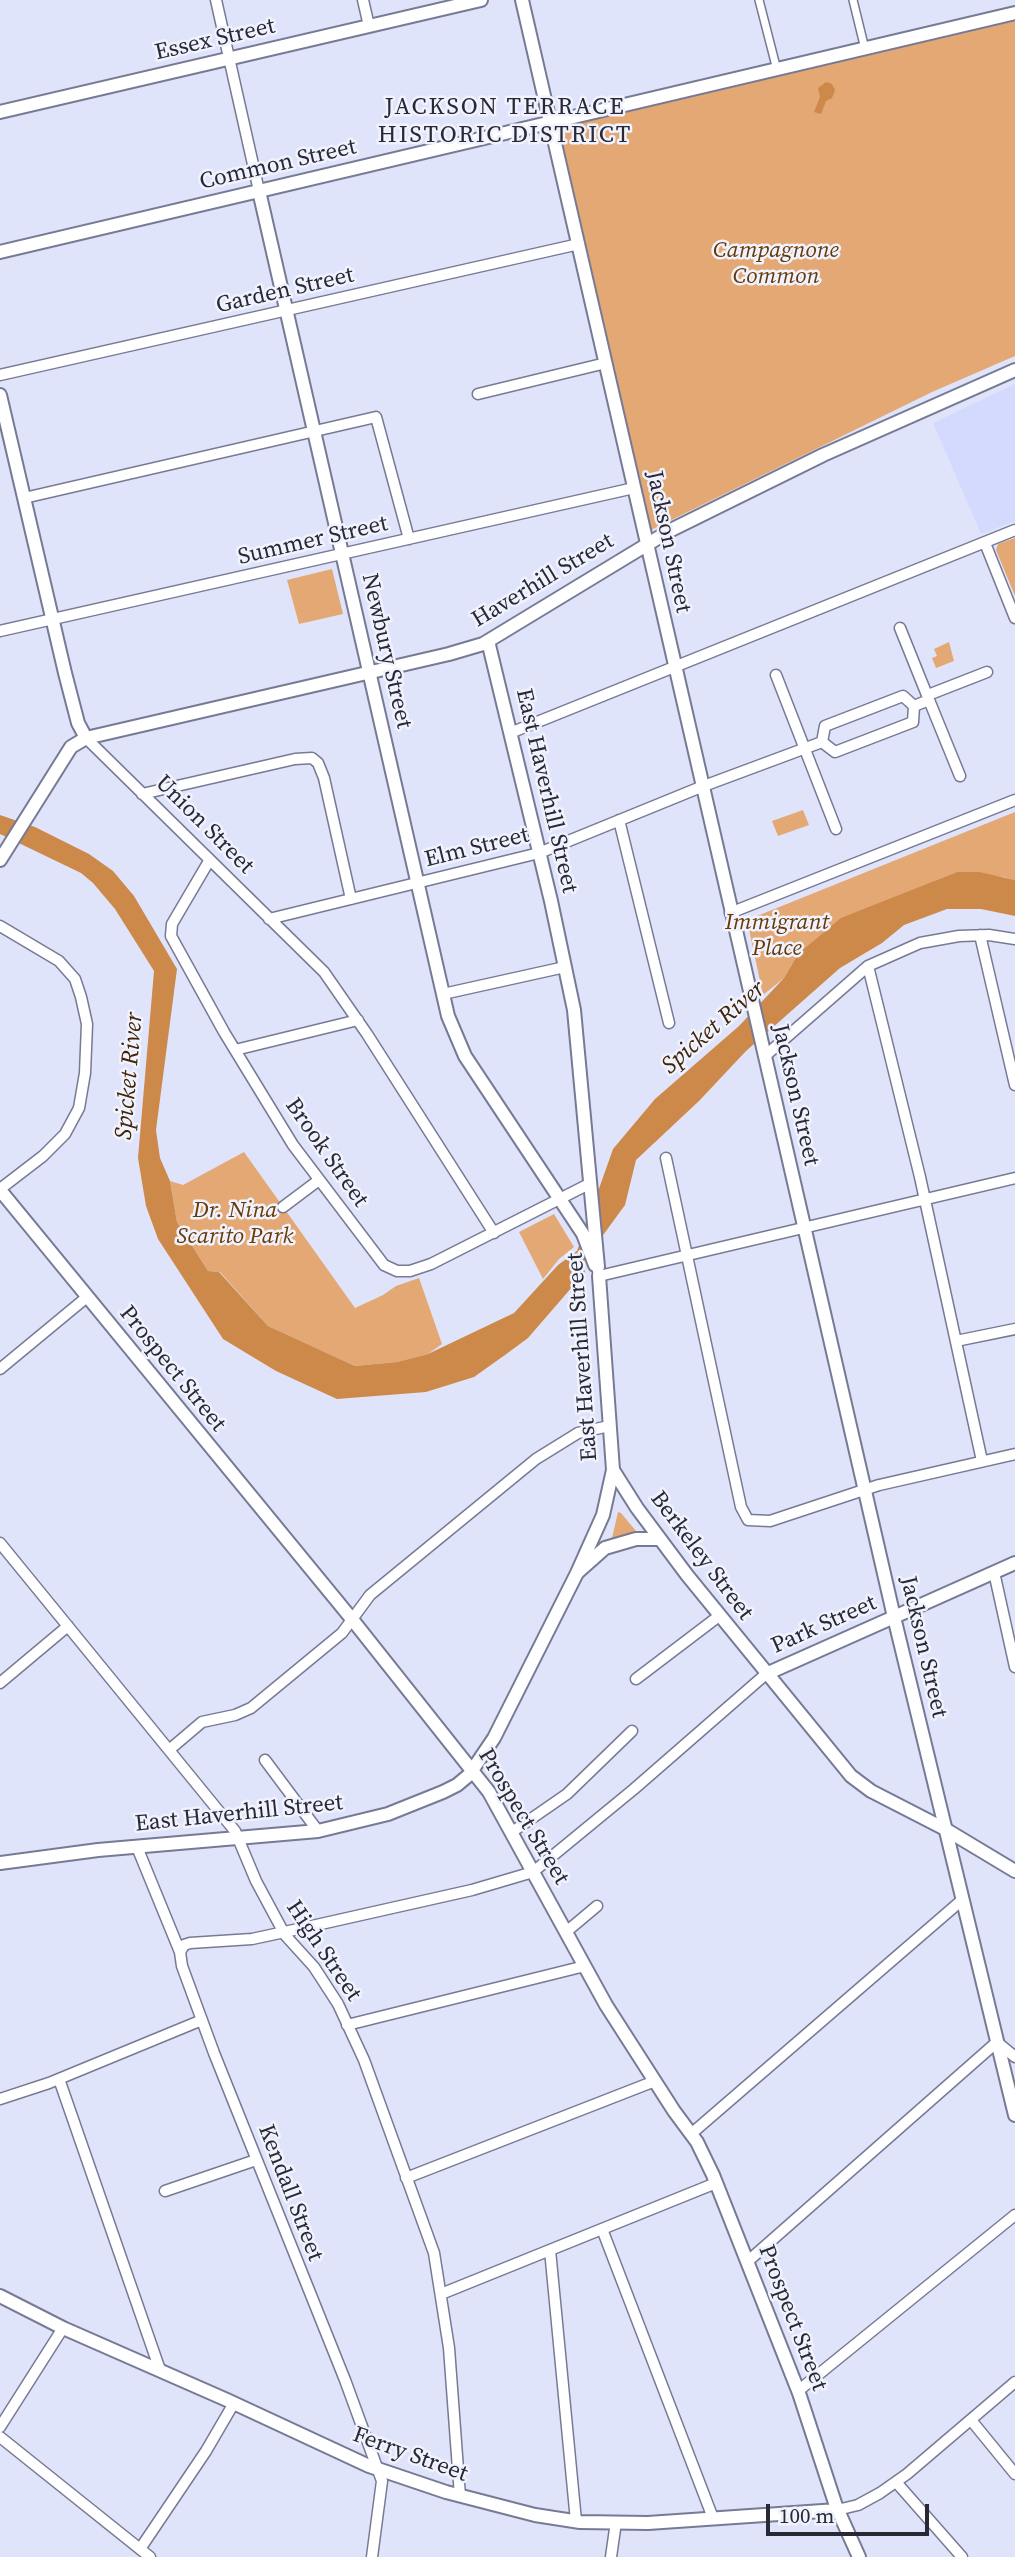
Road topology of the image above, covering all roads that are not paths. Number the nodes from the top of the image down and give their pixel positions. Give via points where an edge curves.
1 (216, 0) edge
2 (363, 0) edge
3 (481, 0) edge
4 (522, 0) edge
5 (759, 0) edge
6 (853, 0) edge
7 (1015, 13) edge
8 (369, 26) junction
9 (865, 49) junction
10 (229, 58) junction
11 (777, 70) junction
12 (0, 112) edge
13 (551, 123) junction
14 (259, 191) junction
15 (579, 244) junction
16 (0, 252) edge
17 (286, 310) junction
18 (606, 363) junction
19 (1015, 370) edge
20 (0, 375) edge
21 (478, 394) dead end
22 (0, 395) edge
23 (314, 431) junction
24 (634, 488) junction
25 (24, 498) junction
26 (1015, 530) edge
27 (409, 539) junction
28 (985, 543) junction
29 (646, 544) junction
30 (342, 555) junction
31 (1015, 618) edge
32 (53, 620) junction
33 (900, 628) dead end
34 (0, 631) edge
35 (488, 641) junction
36 (674, 666) junction
37 (986, 672) dead end
38 (370, 673) junction
39 (776, 675) dead end
40 (928, 698) junction
41 (915, 706) junction
42 (510, 733) junction
43 (86, 738) junction
44 (822, 742) junction
45 (804, 749) junction
46 (960, 776) dead end
47 (701, 787) junction
48 (142, 794) junction
49 (1015, 800) edge
50 (619, 820) junction
51 (836, 829) dead end
52 (539, 853) junction
53 (0, 860) edge
54 (209, 861) junction
55 (418, 883) junction
56 (351, 899) junction
57 (730, 913) junction
58 (269, 919) junction
59 (0, 926) edge
60 (980, 935) junction
61 (1015, 939) edge
62 (868, 966) junction
63 (565, 967) junction
64 (443, 994) junction
65 (358, 1020) junction
66 (669, 1023) dead end
67 (234, 1050) junction
68 (764, 1052) junction
69 (1014, 1073) edge
70 (1015, 1085) edge
71 (666, 1157) dead end
72 (1015, 1178) edge
73 (320, 1180) junction
74 (591, 1188) junction
75 (0, 1190) edge
76 (924, 1199) junction
77 (561, 1203) junction
78 (283, 1207) dead end
79 (804, 1227) junction
80 (494, 1233) junction
81 (687, 1255) junction
82 (598, 1271) junction
83 (87, 1297) junction
84 (1015, 1329) edge
85 (956, 1341) junction
86 (0, 1369) edge
87 (609, 1426) junction
88 (1015, 1454) edge
89 (982, 1461) junction
90 (613, 1470) junction
91 (865, 1489) junction
92 (659, 1539) junction
93 (0, 1543) edge
94 (1015, 1563) edge
95 (994, 1572) junction
96 (577, 1573) junction
97 (719, 1616) junction
98 (894, 1617) junction
99 (351, 1618) junction
100 (68, 1626) junction
101 (1015, 1667) edge
102 (766, 1674) junction
103 (636, 1679) dead end
104 (0, 1683) edge
105 (632, 1731) dead end
106 (169, 1750) junction
107 (265, 1760) dead end
108 (473, 1770) junction
109 (945, 1829) junction
110 (318, 1831) junction
111 (512, 1832) junction
112 (239, 1839) junction
113 (137, 1847) junction
114 (0, 1863) edge
115 (1015, 1871) edge
116 (533, 1872) junction
117 (962, 1900) junction
118 (597, 1906) dead end
119 (284, 1932) junction
120 (566, 1932) junction
121 (180, 1952) junction
122 (585, 1966) junction
123 (202, 2020) junction
124 (347, 2025) junction
125 (997, 2042) junction
126 (1015, 2057) edge
127 (60, 2079) junction
128 (655, 2081) junction
129 (0, 2099) edge
130 (1015, 2115) edge
131 (691, 2134) junction
132 (256, 2160) junction
133 (406, 2178) junction
134 (716, 2183) junction
135 (165, 2191) dead end
136 (1015, 2215) edge
137 (602, 2229) junction
138 (550, 2250) junction
139 (747, 2262) junction
140 (442, 2294) junction
141 (0, 2296) edge
142 (63, 2328) junction
143 (160, 2370) junction
144 (1015, 2382) edge
145 (799, 2391) junction
146 (234, 2403) junction
147 (971, 2420) junction
148 (0, 2427) edge
149 (0, 2437) edge
150 (377, 2468) junction
151 (1015, 2474) edge
152 (896, 2482) junction
153 (460, 2496) junction
154 (837, 2510) junction
155 (712, 2518) junction
156 (576, 2521) junction
157 (616, 2522) junction
158 (140, 2549) junction
159 (150, 2557) edge
160 (372, 2557) edge
161 (611, 2557) edge
162 (859, 2557) edge
163 (962, 2557) edge

1 - 10 street, Newbury Street
2 - 8 street
3 - 8 main road, Essex Street
4 - 13 main road, Jackson Street
5 - 11 street
6 - 9 street
7 - 9 main road, Common Street
8 - 10 main road, Essex Street
9 - 11 main road, Common Street
10 - 12 main road, Essex Street
10 - 14 street, Newbury Street
11 - 13 main road, Common Street
13 - 14 main road, Common Street
13 - 15 main road, Jackson Street
14 - 16 main road, Common Street
14 - 17 main road, Newbury Street
15 - 17 street, Garden Street
15 - 18 main road, Jackson Street
17 - 20 street, Garden Street
17 - 23 main road, Newbury Street
18 - 21 street
18 - 24 main road, Jackson Street
19 - 29 main road, Haverhill Street via 823,455
22 - 25 main road, Union Street
23 - 25 street
23 - 27 street via 376,417
23 - 30 main road, Newbury Street
24 - 27 street, Summer Street
24 - 29 main road, Jackson Street
25 - 32 main road, Union Street
26 - 28 street
27 - 30 street, Summer Street
28 - 31 street
28 - 36 street
29 - 35 main road, Haverhill Street
29 - 36 main road, Jackson Street
30 - 32 street, Summer Street
30 - 38 main road, Newbury Street
32 - 34 street, Summer Street
32 - 43 main road, Union Street via 78,723
33 - 40 street
35 - 38 main road, Haverhill Street
35 - 42 main road, East Haverhill Street
36 - 42 street
36 - 47 main road, Jackson Street
37 - 40 street
38 - 43 main road, Haverhill Street
38 - 55 main road, Newbury Street
39 - 45 street
40 - 41 street
40 - 46 street
41 - 44 street via 903,696 825,726
41 - 44 street via 913,722 835,752
42 - 52 main road, East Haverhill Street
43 - 48 street, Union Street
43 - 53 main road via 71,747
44 - 45 street, Elm Street
45 - 47 street, Elm Street
45 - 51 street
47 - 50 street, Elm Street
47 - 57 main road, Jackson Street
48 - 54 street, Union Street
48 - 56 street via 312,758 324,778
49 - 57 street
50 - 52 street, Elm Street
50 - 66 street
52 - 55 street, Elm Street
52 - 63 main road, East Haverhill Street
54 - 58 street, Union Street
54 - 67 street, Brook Street via 172,925 171,936
55 - 56 street, Elm Street
55 - 64 main road, Newbury Street
56 - 58 street, Elm Street
57 - 68 main road, Jackson Street
58 - 65 street, Union Street via 324,972
59 - 75 street via 59,961 75,979 87,1024 79,1108 65,1134
60 - 61 street
60 - 62 street via 920,943
60 - 69 street
62 - 68 street
62 - 76 street
63 - 64 street
63 - 74 main road, East Haverhill Street via 577,1026
64 - 77 main road, Newbury Street via 452,1031 465,1056
65 - 67 street
65 - 80 street, Union Street
67 - 73 street, Brook Street
68 - 79 main road, Jackson Street
69 - 70 street
71 - 81 street
72 - 76 street
73 - 78 street
73 - 80 street, Brook Street via 384,1265 397,1271 431,1264
74 - 77 street, Brook Street
74 - 82 main road, East Haverhill Street
75 - 83 main road, Prospect Street
76 - 79 street
76 - 85 street
77 - 80 street, Brook Street
77 - 82 main road, Newbury Street via 583,1234
79 - 81 street
79 - 91 main road, Jackson Street
81 - 82 street
81 - 91 street via 741,1507 748,1520 770,1521
82 - 87 main road, East Haverhill Street
83 - 86 street
83 - 99 main road, Prospect Street
84 - 85 street
85 - 89 street
87 - 90 main road, East Haverhill Street
87 - 99 street via 578,1433 536,1459 370,1595
88 - 89 street
89 - 91 street
90 - 92 main road, Berkeley Street
90 - 96 main road, East Haverhill Street via 603,1515
91 - 98 main road, Jackson Street
92 - 96 main road via 636,1539 606,1548
92 - 97 main road, Berkeley Street
93 - 100 street, High Street
94 - 95 main road, Park Street
95 - 98 main road, Park Street
95 - 101 street
96 - 108 main road, East Haverhill Street via 494,1738
97 - 102 main road, Berkeley Street
97 - 103 street
98 - 102 main road, Park Street
98 - 109 main road, Jackson Street
99 - 106 street via 342,1633 251,1708 207,1720
99 - 108 main road, Prospect Street
100 - 104 street
100 - 106 street, High Street
102 - 109 main road, Berkeley Street via 851,1776
102 - 116 street
105 - 111 street via 567,1794
106 - 112 street, High Street
107 - 110 street
108 - 110 main road, East Haverhill Street via 457,1785 419,1802
108 - 111 main road, Prospect Street
109 - 115 main road, Berkeley Street
109 - 117 main road, Jackson Street
110 - 112 main road, East Haverhill Street
111 - 116 main road, Prospect Street
112 - 113 main road, East Haverhill Street
112 - 119 street, High Street
113 - 114 main road, East Haverhill Street
113 - 121 street, Kendall Street
116 - 119 street
116 - 120 main road, Prospect Street
117 - 125 main road, Jackson Street
117 - 131 street
118 - 120 street
119 - 121 street via 190,1943
119 - 124 street, High Street via 314,1967
120 - 122 main road, Prospect Street
121 - 123 street, Kendall Street
122 - 124 street
122 - 128 main road, Prospect Street
123 - 127 street
123 - 132 street, Kendall Street
124 - 133 street, High Street
125 - 126 street
125 - 130 main road, Jackson Street
125 - 139 street
127 - 129 street
127 - 143 street
128 - 131 main road, Prospect Street
128 - 133 street
131 - 134 main road, Prospect Street
132 - 135 street
132 - 150 street, Kendall Street
133 - 140 street, High Street via 434,2253
134 - 137 street
134 - 139 main road, Prospect Street
136 - 145 street
137 - 138 street
137 - 155 street
138 - 140 street
138 - 156 street
139 - 145 main road, Prospect Street
140 - 153 street, High Street
141 - 142 main road, Ferry Street
142 - 143 main road, Ferry Street
142 - 148 street
143 - 146 main road, Ferry Street
144 - 147 street
145 - 154 main road, Prospect Street
146 - 150 main road, Ferry Street
146 - 158 street
147 - 151 street
147 - 152 street
149 - 158 street
150 - 153 main road, Ferry Street
150 - 160 street, Kendall Street via 383,2490
152 - 154 street via 858,2505
152 - 163 street
153 - 156 main road, Ferry Street
154 - 155 main road, Ferry Street
154 - 162 main road, Prospect Street
155 - 157 main road, Ferry Street
156 - 157 main road, Ferry Street
157 - 161 street
158 - 159 street

